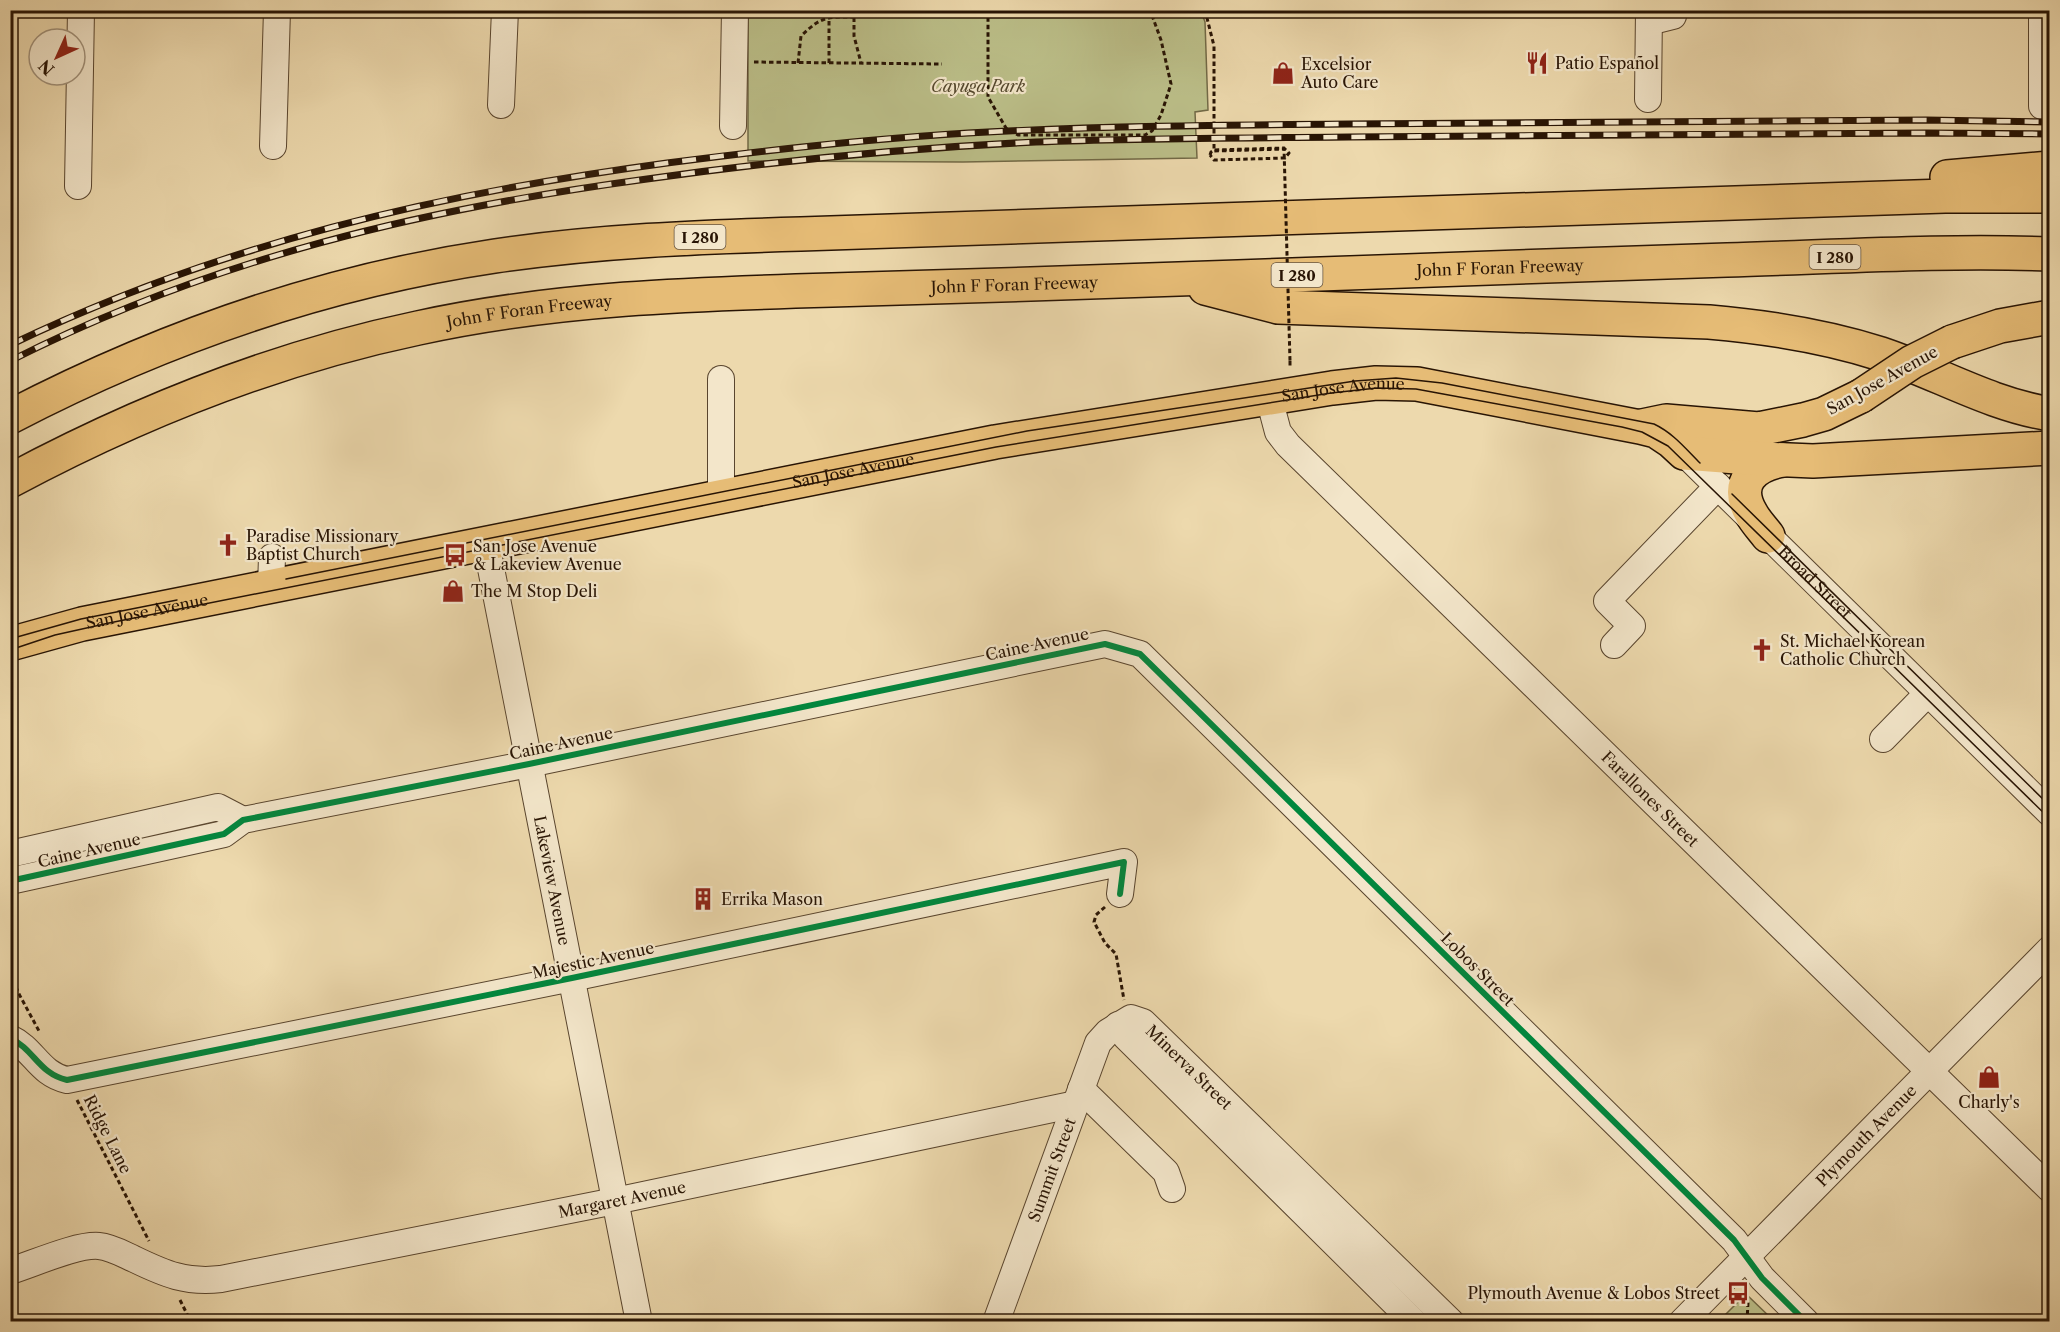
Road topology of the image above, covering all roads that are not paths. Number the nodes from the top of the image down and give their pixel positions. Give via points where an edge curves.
1 (81, 10) edge
2 (277, 10) edge
3 (505, 10) edge
4 (735, 10) edge
5 (2042, 10) edge
6 (1657, 16) edge
7 (2044, 91) edge
8 (1648, 99) dead end
9 (501, 105) dead end
10 (733, 126) dead end
11 (273, 146) dead end
12 (2049, 168) edge
13 (78, 186) dead end
14 (2049, 196) edge
15 (1743, 202) junction
16 (2049, 254) edge
17 (1174, 279) junction
18 (2049, 317) edge
19 (721, 380) dead end
20 (1269, 398) junction
21 (2049, 414) edge
22 (10, 417) edge
23 (1640, 427) junction
24 (1759, 429) junction
25 (2049, 448) edge
26 (1684, 453) junction
27 (1785, 460) junction
28 (10, 481) edge
29 (1718, 486) junction
30 (721, 498) junction
31 (1768, 536) junction
32 (486, 543) junction
33 (10, 644) edge
34 (1614, 645) dead end
35 (1121, 648) joint
36 (1928, 693) junction
37 (1883, 739) dead end
38 (529, 764) junction
39 (2049, 813) edge
40 (243, 820) junction
41 (10, 854) edge
42 (10, 881) edge
43 (1120, 894) road end
44 (2049, 949) edge
45 (572, 978) junction
46 (1118, 1025) junction
47 (10, 1038) edge
48 (1929, 1071) junction
49 (1079, 1096) junction
50 (2049, 1189) edge
51 (1172, 1190) dead end
52 (615, 1201) junction
53 (1747, 1256) junction
54 (10, 1271) edge
55 (639, 1322) edge
56 (996, 1322) edge
57 (1414, 1322) edge
58 (1451, 1322) edge
59 (1682, 1322) edge
60 (1806, 1322) edge

1 - 13 street
2 - 11 street
3 - 9 street
4 - 10 street
5 - 7 street via 2033,41
6 - 8 street
12 - 15 main road
14 - 15 main road, I 280
15 - 22 main road, I 280 via 692,238 571,246 452,263 296,301 142,355
16 - 17 main road, John F Foran Freeway / I 280 via 1858,256
17 - 21 main road via 1278,308 1709,322 1773,329 1870,351 1979,395
17 - 28 main road, John F Foran Freeway / I 280 via 655,296 464,319 336,348 229,382 107,433
18 - 24 main road, San Jose Avenue, bridge via 2000,326 1952,342 1824,414
19 - 30 street
20 - 23 main road, San Jose Avenue via 1376,383 1417,384
20 - 30 main road, San Jose Avenue via 1027,436
20 - 48 street, Farallones Street via 1278,432 1288,445
23 - 24 main road, San Jose Avenue via 1666,421
23 - 26 main road, San Jose Avenue via 1656,431
24 - 26 main road via 1706,438
25 - 27 main road
26 - 27 main road
26 - 29 street, Broad Street
27 - 31 main road via 1761,466 1747,480 1744,490 1750,512
29 - 31 street, Broad Street
29 - 34 street via 1607,601 1632,626
30 - 32 main road, San Jose Avenue
31 - 36 street, Broad Street
32 - 33 main road, San Jose Avenue via 276,576
32 - 38 street, Lakeview Avenue
35 - 38 street, Caine Avenue via 1105,644
35 - 53 street, Lobos Street via 1140,654 1149,662
36 - 37 street
36 - 39 street, Broad Street
38 - 40 street, Caine Avenue
38 - 45 street, Lakeview Avenue
40 - 41 street, Caine Avenue via 218,807
40 - 42 street, Caine Avenue via 224,834
43 - 45 street, Majestic Avenue via 1124,862
44 - 48 street, Plymouth Avenue
45 - 47 street, Majestic Avenue via 67,1080 47,1072 21,1043
45 - 52 street, Lakeview Avenue
46 - 49 street, Summit Street via 1098,1043
46 - 57 street, Minerva Street
46 - 58 street, Minerva Street via 1131,1018 1143,1022
48 - 50 street, Farallones Street
48 - 53 street, Plymouth Avenue
49 - 51 street via 1166,1172
49 - 52 street, Margaret Avenue
49 - 56 street, Summit Street
52 - 54 street, Margaret Avenue via 221,1279 195,1280 166,1274 116,1250 98,1246
52 - 55 street, Lakeview Avenue
53 - 59 street, Plymouth Avenue
53 - 60 street, Lobos Street via 1762,1278

